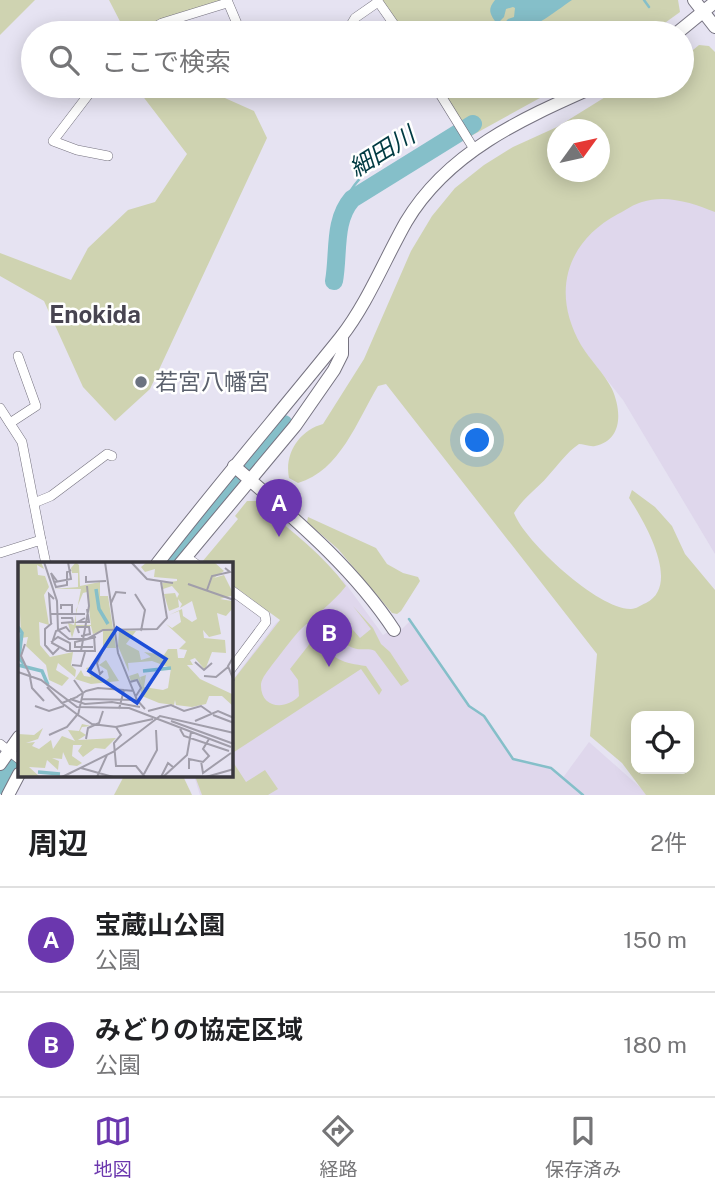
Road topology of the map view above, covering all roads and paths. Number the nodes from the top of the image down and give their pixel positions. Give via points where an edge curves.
1 (694, 0) edge
2 (227, 1) edge
3 (377, 1) edge
4 (715, 2) edge
5 (704, 13) junction
6 (168, 21) edge
7 (236, 21) edge
8 (353, 21) edge
9 (391, 21) edge
10 (693, 21) edge
11 (715, 27) edge
12 (86, 98) edge
13 (442, 98) edge
14 (573, 98) edge
15 (474, 149) junction
16 (108, 156) dead end
17 (342, 336) junction
18 (18, 356) dead end
19 (0, 408) edge
20 (10, 423) junction
21 (112, 456) dead end
22 (242, 473) junction
23 (34, 503) junction
24 (41, 540) junction
25 (0, 553) edge
26 (180, 558) edge
27 (46, 562) edge
28 (233, 591) edge
29 (394, 630) dead end
30 (233, 665) edge
31 (10, 752) edge
32 (0, 764) edge

1 - 5 street
2 - 6 street
2 - 7 street
3 - 8 street
3 - 9 street
4 - 5 street
5 - 10 street
5 - 11 street
12 - 16 street via 53,141
13 - 15 street
14 - 15 street
15 - 17 street via 430,188 407,220
17 - 22 street
17 - 22 street via 342,354 334,370 295,425
18 - 20 street via 36,406
19 - 20 street
20 - 23 street via 22,442
21 - 23 street via 107,454 51,496
22 - 26 street
22 - 26 street
22 - 29 street via 360,584
23 - 24 street
24 - 25 street
24 - 27 street
28 - 30 street via 265,615 266,622
31 - 32 street

